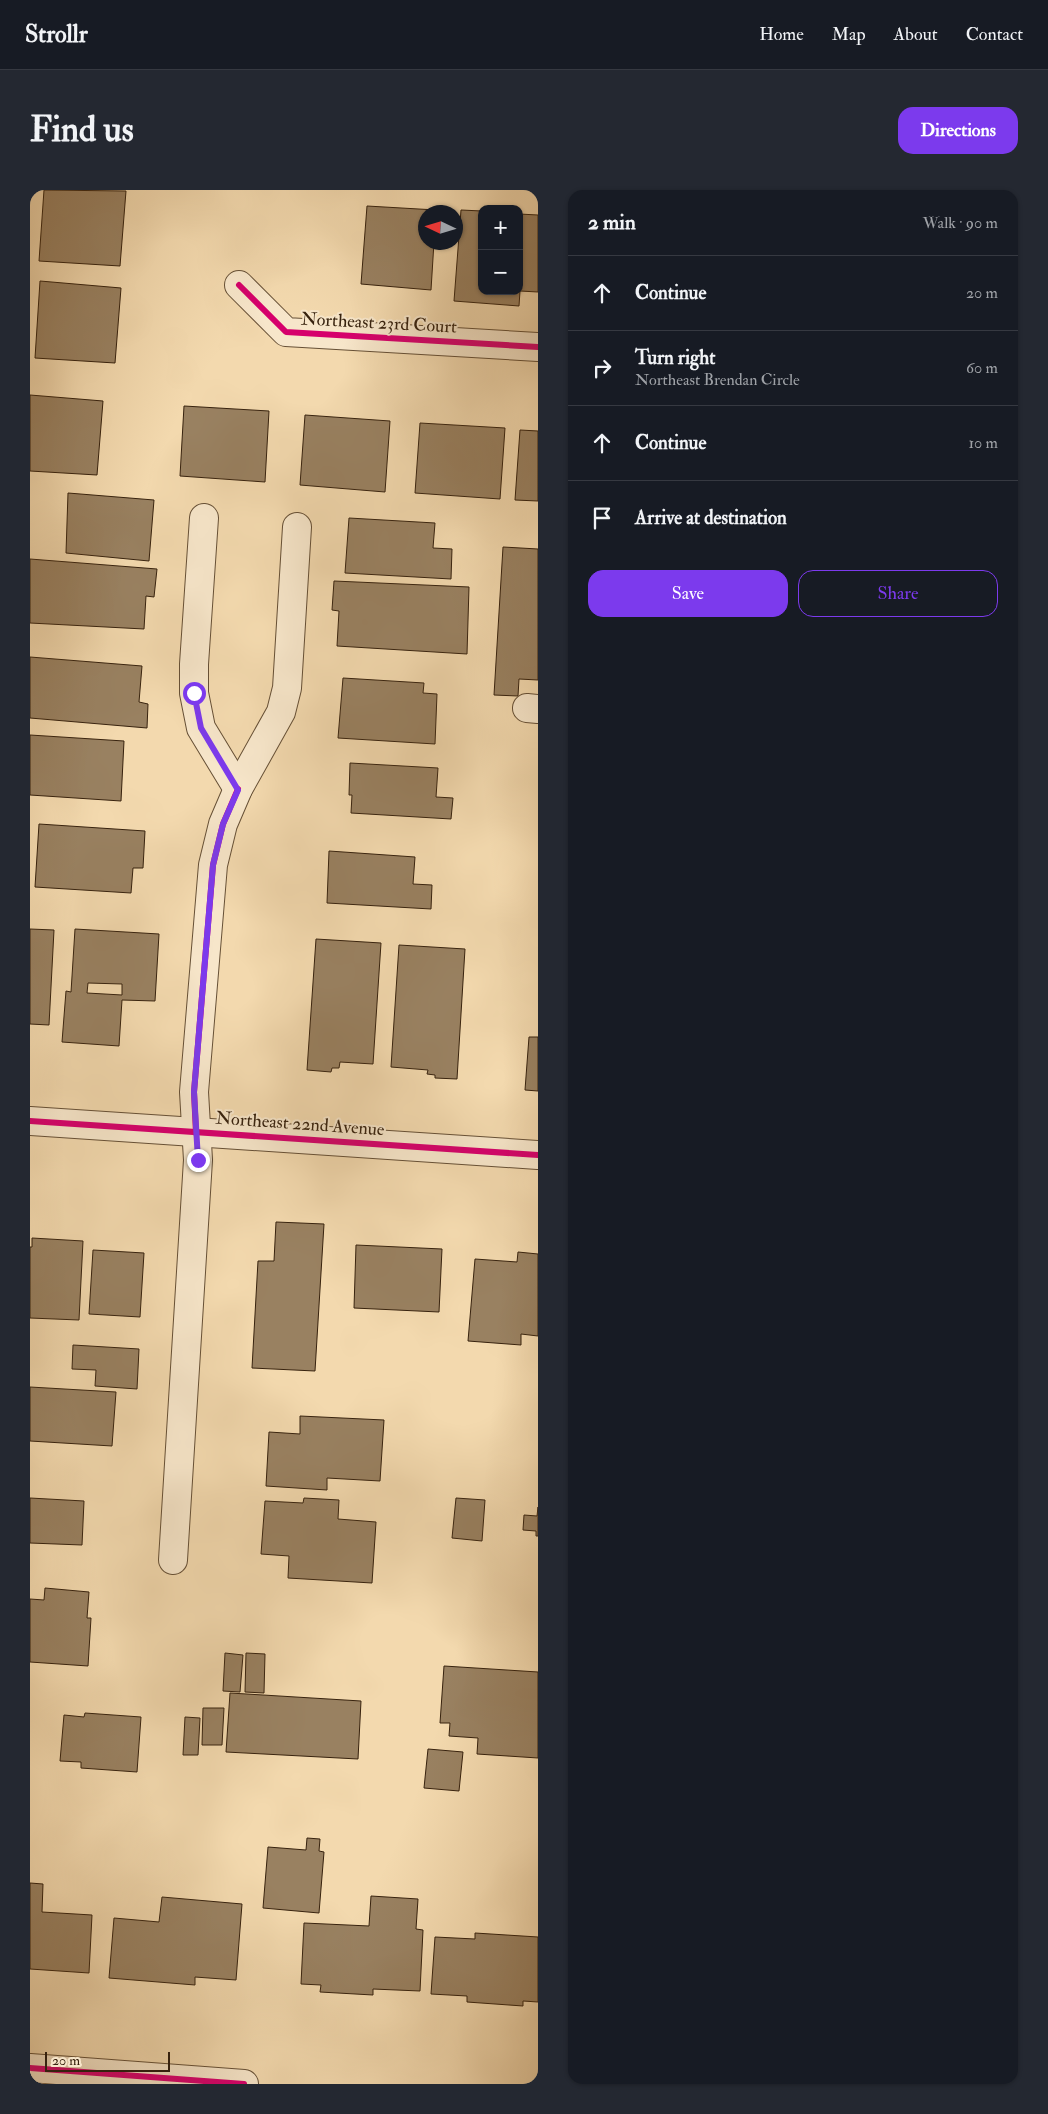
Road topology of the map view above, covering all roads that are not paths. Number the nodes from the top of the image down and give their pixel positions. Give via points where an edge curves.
1 (239, 285) dead end
2 (538, 347) edge
3 (204, 518) dead end
4 (297, 527) dead end
5 (238, 790) junction
6 (30, 1121) edge
7 (196, 1133) junction
8 (538, 1155) edge
9 (173, 1560) dead end
10 (30, 2068) edge
11 (244, 2084) edge

1 - 2 street, Northeast 23rd Court via 286,332
3 - 5 street via 194,693 201,728
4 - 5 street via 287,688 282,712
5 - 7 street via 223,824 213,865 194,1092
6 - 7 street, Northeast 22nd Avenue
7 - 8 street, Northeast 22nd Avenue
7 - 9 street via 198,1160
10 - 11 street

